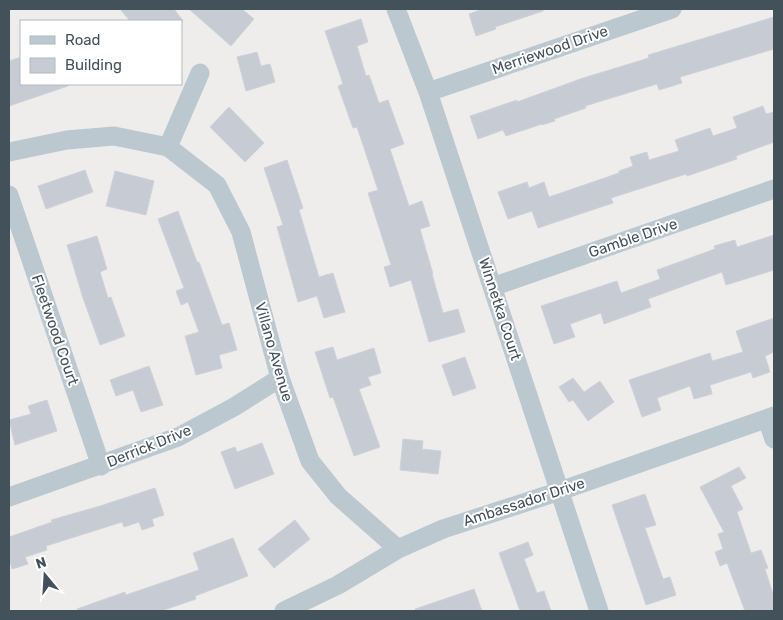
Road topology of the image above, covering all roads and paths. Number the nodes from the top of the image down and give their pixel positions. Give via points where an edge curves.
1 (396, 9) edge
2 (672, 9) edge
3 (200, 73) dead end
4 (428, 92) junction
5 (168, 147) junction
6 (9, 152) edge
7 (774, 189) edge
8 (9, 195) edge
9 (492, 286) junction
10 (280, 378) junction
11 (771, 418) edge
12 (774, 439) edge
13 (101, 466) junction
14 (560, 491) junction
15 (9, 497) edge
16 (398, 549) junction
17 (284, 611) edge
18 (599, 611) edge

1 - 4 street, Winnetka Court
2 - 4 street, Merriewood Drive
3 - 5 street
4 - 9 street, Winnetka Court
5 - 6 street via 114,136 67,140
5 - 10 street, Villano Avenue via 217,185 241,232
7 - 9 street, Gamble Drive
8 - 13 street, Fleetwood Court
9 - 14 street, Winnetka Court
10 - 13 street, Derrick Drive via 178,437
10 - 16 street, Villano Avenue via 310,461 338,496
11 - 12 street
11 - 14 street, Ambassador Drive
13 - 15 street, Derrick Drive
14 - 16 street, Ambassador Drive via 442,529
14 - 18 street, Winnetka Court
16 - 17 street, Ambassador Drive

